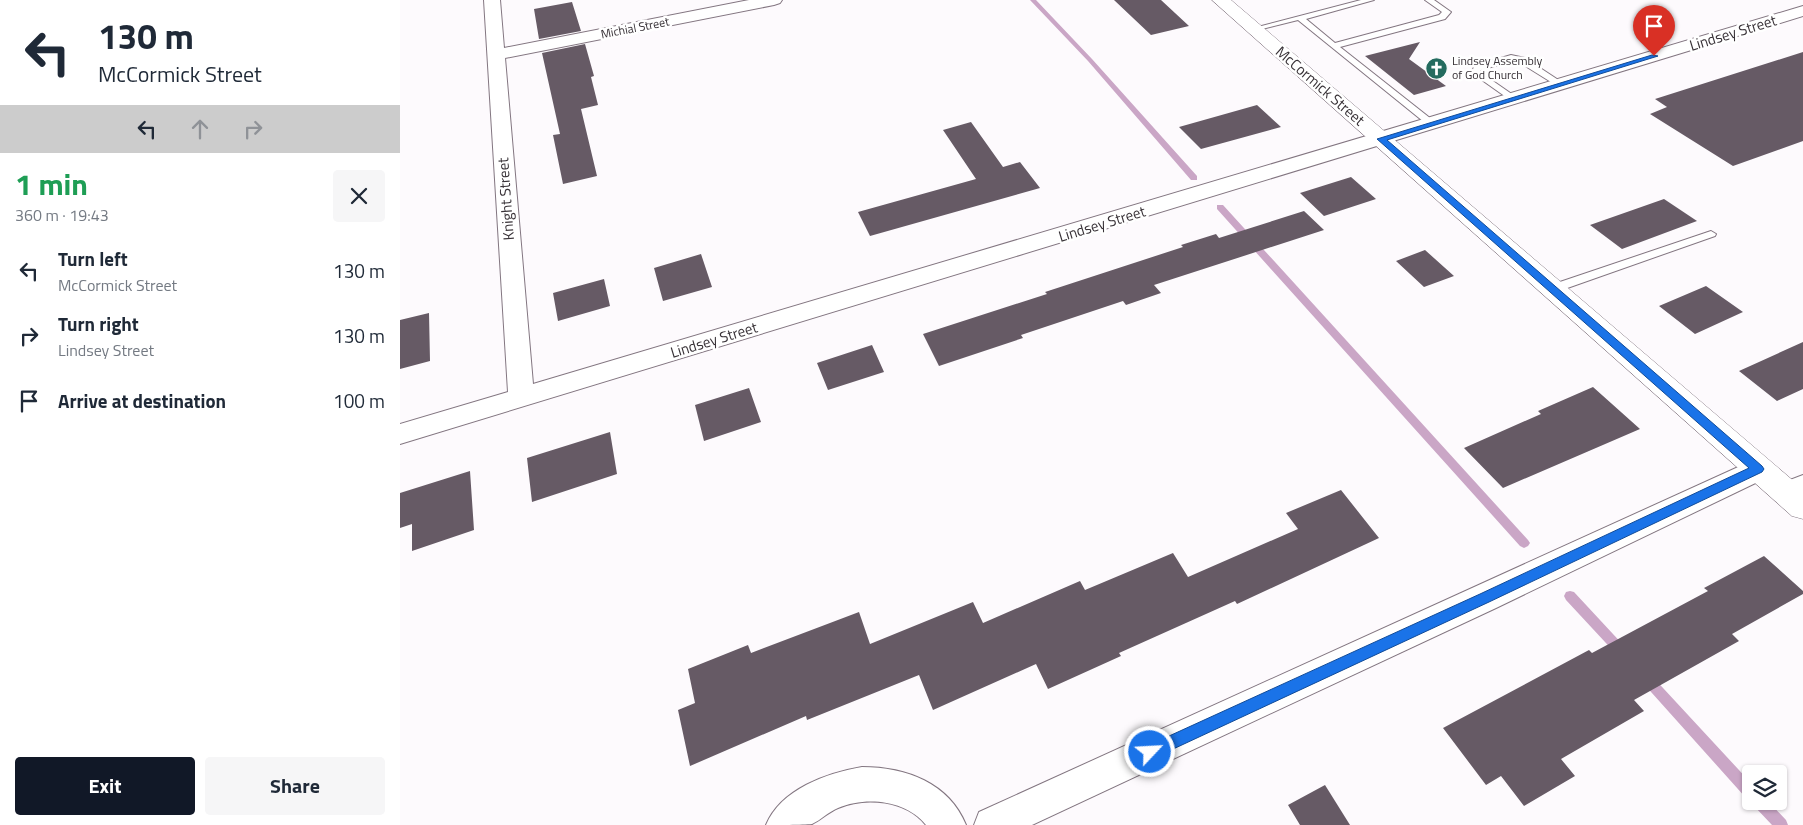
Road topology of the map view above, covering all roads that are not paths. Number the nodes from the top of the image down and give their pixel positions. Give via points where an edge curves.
1 (492, 0) edge
2 (774, 0) edge
3 (1221, 0) edge
4 (1370, 0) edge
5 (1429, 0) edge
6 (1803, 12) edge
7 (1300, 18) junction
8 (1254, 29) junction
9 (1334, 46) junction
10 (496, 55) junction
11 (1562, 84) junction
12 (1513, 99) junction
13 (1432, 124) junction
14 (1381, 139) junction
15 (1711, 234) dead end
16 (1552, 289) junction
17 (521, 397) junction
18 (400, 434) edge
19 (1758, 469) junction
20 (1798, 496) edge
21 (784, 825) edge
22 (948, 825) edge
23 (992, 825) edge

1 - 10 street, Knight Street
2 - 10 street, Michial Street
3 - 8 street, McCormick Street
4 - 7 lane
5 - 9 lane via 1447,12 1442,17
6 - 11 street, Lindsey Street
7 - 8 lane
7 - 9 lane
8 - 14 street, McCormick Street
9 - 13 lane
10 - 17 street, Knight Street
11 - 12 street, Lindsey Street
11 - 12 lane via 1522,60 1511,58 1477,68 1476,73
12 - 13 street, Lindsey Street
13 - 14 street, Lindsey Street
14 - 16 street, McCormick Street
14 - 17 street, Lindsey Street
15 - 16 lane
16 - 19 street, McCormick Street
17 - 18 street, Lindsey Street
19 - 20 street, McCormick Street
19 - 23 street
21 - 22 street via 798,810 831,791 867,783 901,788 931,803

